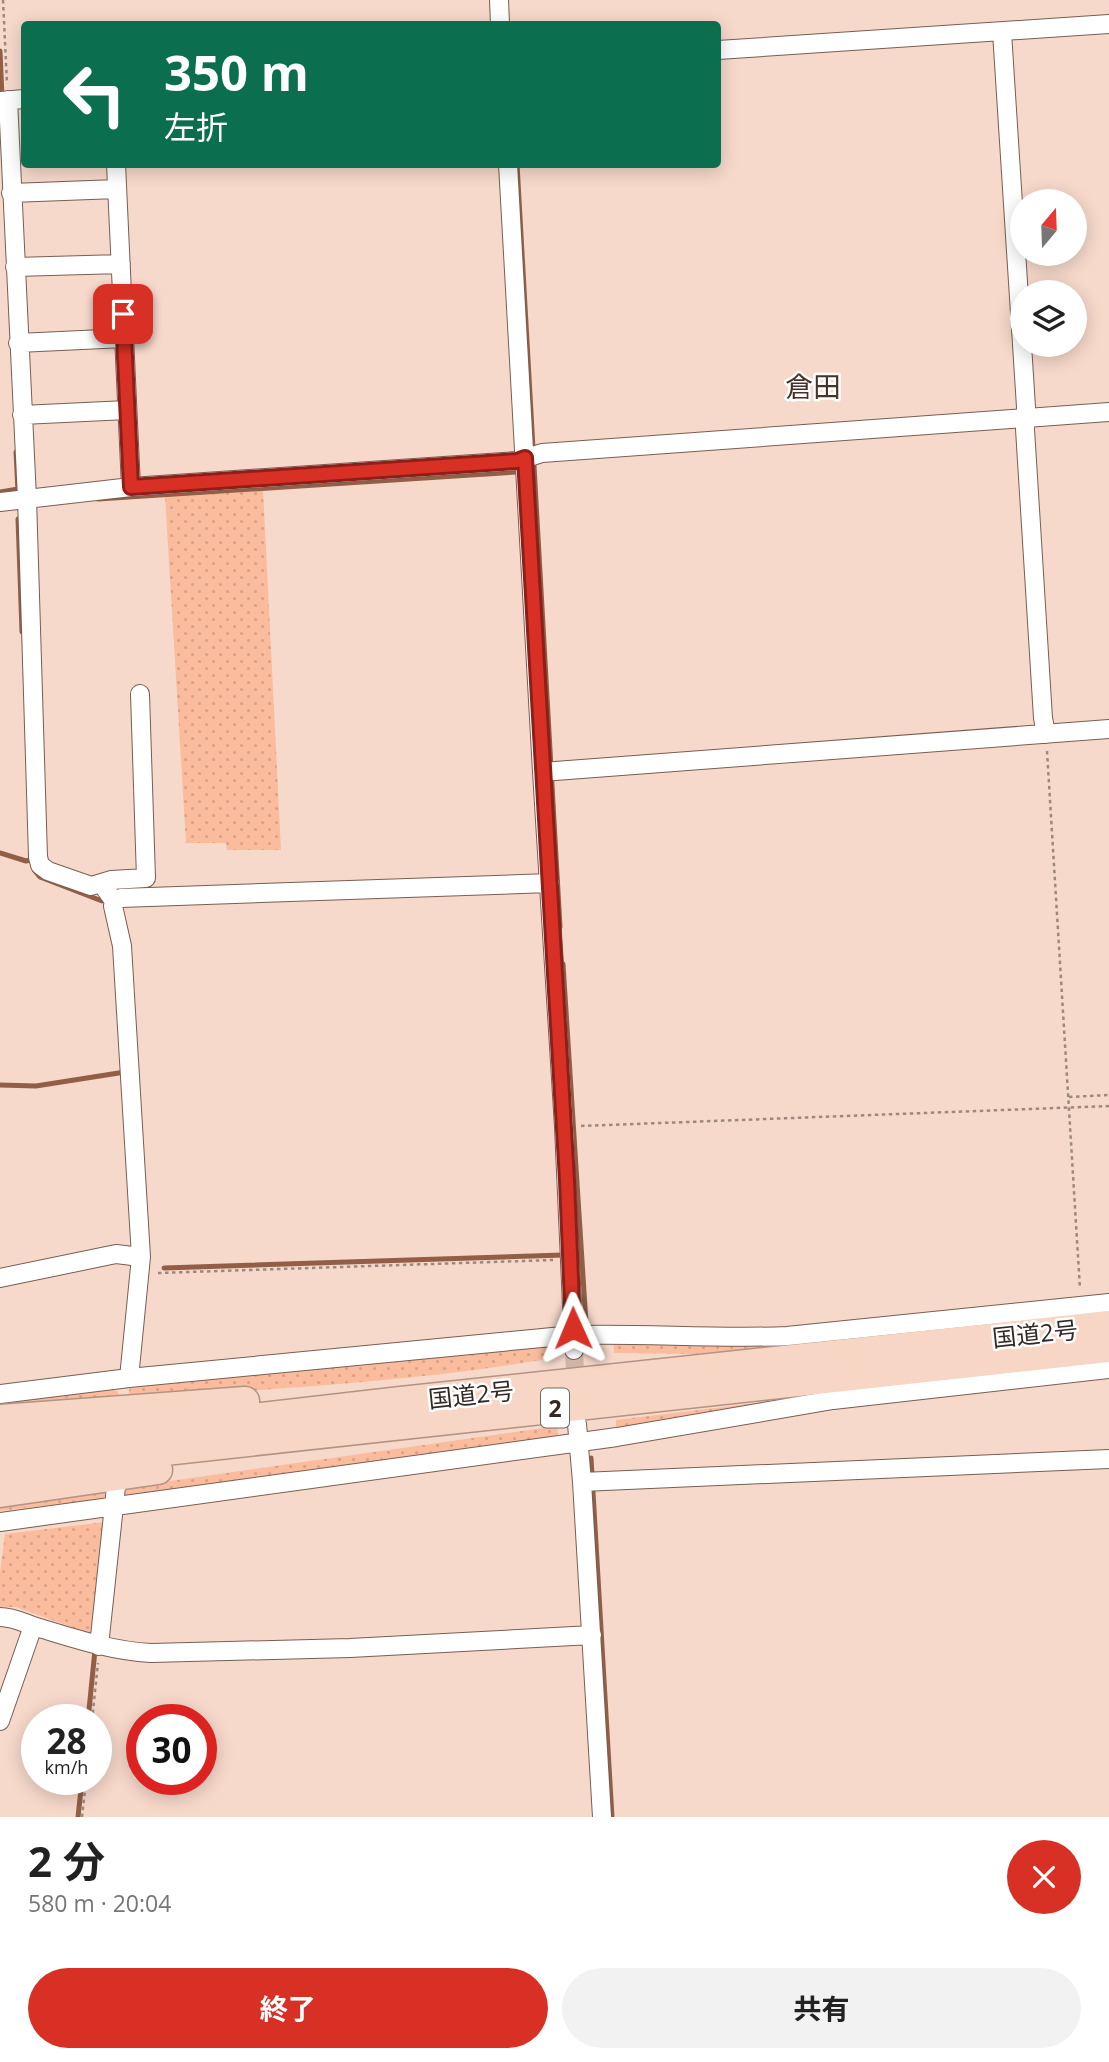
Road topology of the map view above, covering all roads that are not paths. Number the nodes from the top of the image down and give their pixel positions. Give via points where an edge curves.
1 (499, 0) edge
2 (500, 21) edge
3 (1109, 24) edge
4 (1002, 32) junction
5 (721, 50) edge
6 (10, 98) edge
7 (116, 168) edge
8 (508, 168) edge
9 (117, 189) junction
10 (11, 193) junction
11 (121, 264) junction
12 (15, 267) junction
13 (124, 338) junction
14 (18, 343) junction
15 (127, 410) junction
16 (1109, 412) edge
17 (22, 415) junction
18 (1026, 417) junction
19 (531, 456) junction
20 (131, 487) junction
21 (27, 498) junction
22 (0, 502) edge
23 (140, 694) dead end
24 (1109, 729) edge
25 (1046, 734) junction
26 (548, 771) junction
27 (550, 883) junction
28 (108, 894) junction
29 (141, 1264) junction
30 (0, 1278) edge
31 (1109, 1303) edge
32 (1109, 1325) edge
33 (574, 1343) junction
34 (1109, 1348) edge
35 (1109, 1369) edge
36 (127, 1379) junction
37 (0, 1394) edge
38 (642, 1399) junction
39 (123, 1401) dead end
40 (401, 1401) junction
41 (0, 1419) edge
42 (577, 1424) dead end
43 (579, 1443) junction
44 (0, 1447) edge
45 (1109, 1459) edge
46 (0, 1469) edge
47 (588, 1482) junction
48 (116, 1487) dead end
49 (0, 1493) edge
50 (115, 1507) junction
51 (69, 1514) junction
52 (0, 1515) edge
53 (0, 1522) edge
54 (0, 1617) edge
55 (33, 1626) junction
56 (592, 1635) junction
57 (99, 1646) junction
58 (0, 1721) edge
59 (602, 1817) edge

1 - 2 street
3 - 4 street
4 - 5 street
4 - 18 street
6 - 10 street
7 - 9 street
8 - 19 street
9 - 10 street
9 - 11 street
10 - 12 street
11 - 12 street
11 - 13 street
12 - 14 street
13 - 14 street
13 - 15 street
14 - 17 street
15 - 17 street
15 - 20 street
16 - 18 street
17 - 21 street
18 - 19 street
18 - 25 street
19 - 20 street via 517,461
19 - 26 street
20 - 21 street
21 - 22 street
21 - 28 street via 37,857 48,871
23 - 28 street via 146,878 111,880
24 - 25 street
25 - 26 street
26 - 27 street
27 - 28 street via 121,898
27 - 33 street
28 - 29 street via 122,946
29 - 30 street via 116,1254
29 - 36 street
31 - 33 street via 787,1336 628,1334
32 - 40 highway, 国道2号 / 2
33 - 36 street
34 - 38 highway, 国道2号 / 2
35 - 43 street via 834,1400
36 - 37 street
36 - 39 street
38 - 46 highway, 国道2号 / 2
38 - 49 highway via 348,1446
40 - 41 highway via 358,1392
40 - 44 highway, 国道2号 / 2
42 - 43 street
43 - 47 street
43 - 50 street
45 - 47 street
47 - 56 street
48 - 50 street
50 - 51 street
50 - 57 street
51 - 52 street
51 - 53 street
54 - 55 street
55 - 57 street
55 - 58 street
56 - 57 street via 187,1653
56 - 59 street

